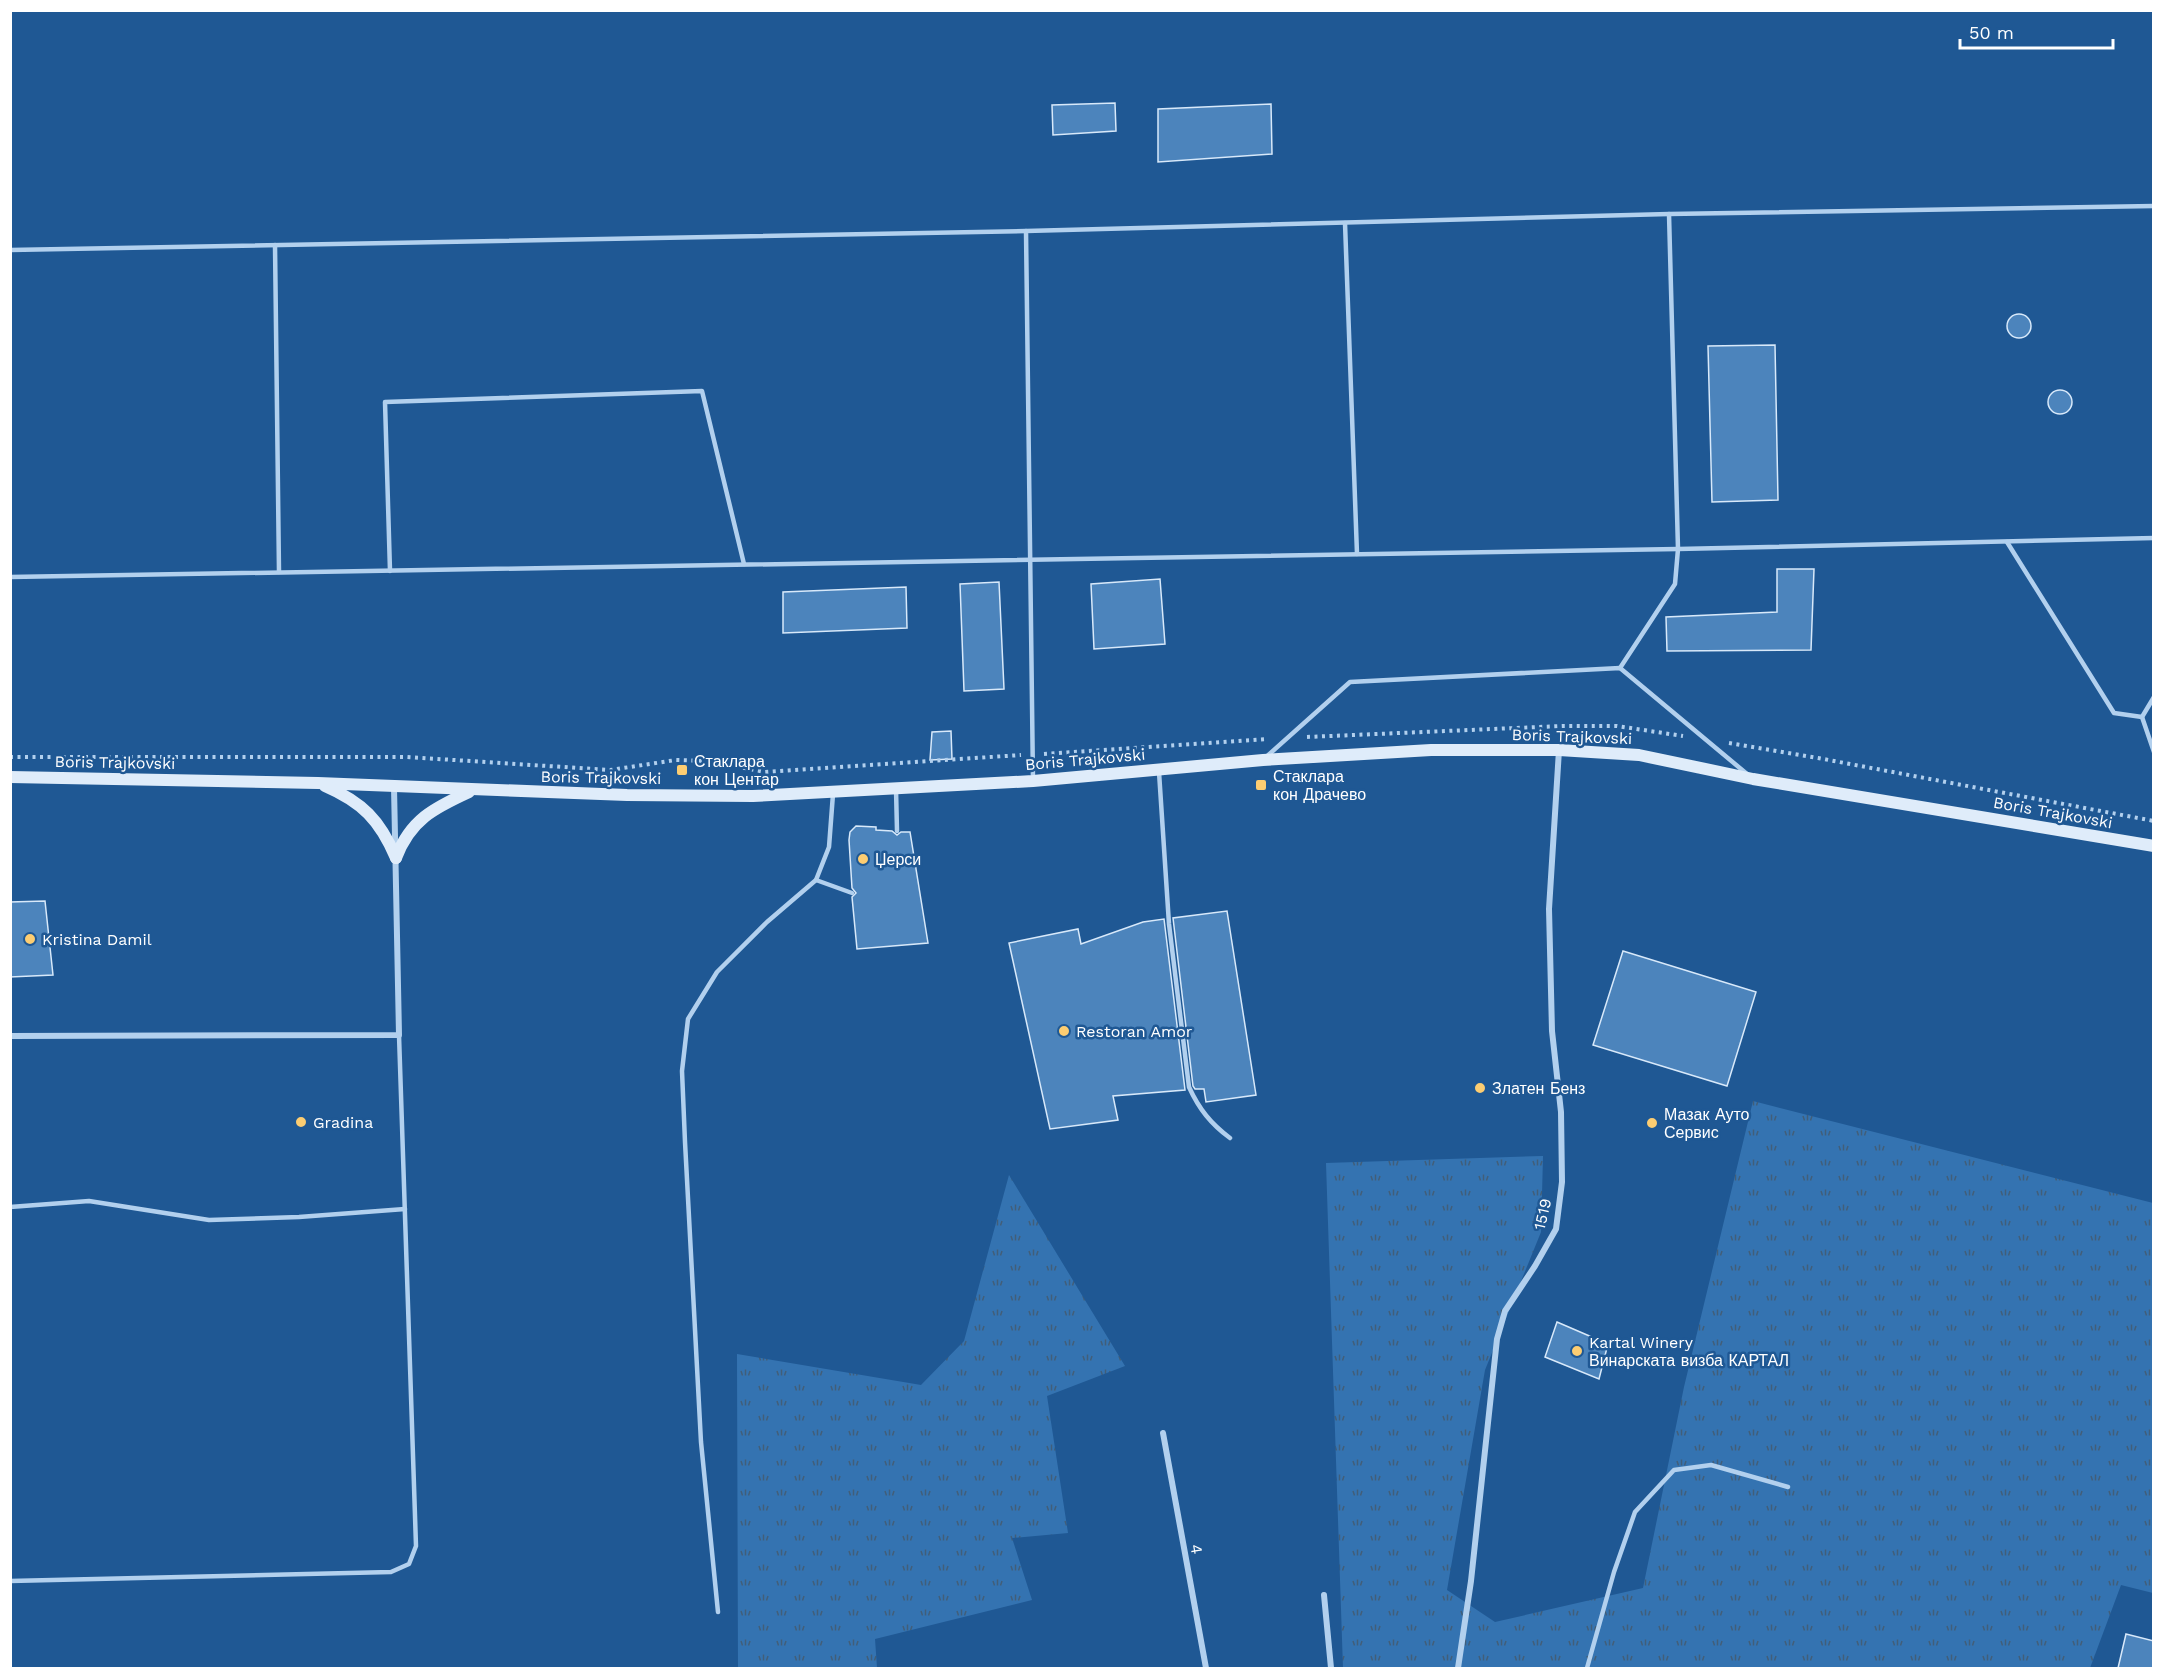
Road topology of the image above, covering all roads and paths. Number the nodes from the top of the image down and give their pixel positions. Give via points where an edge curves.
1 (2154, 206) edge
2 (1669, 214) junction
3 (1345, 223) junction
4 (1026, 231) junction
5 (275, 245) junction
6 (10, 250) edge
7 (2154, 538) edge
8 (2007, 542) junction
9 (1678, 549) junction
10 (1357, 554) junction
11 (1030, 559) junction
12 (744, 564) junction
13 (390, 570) junction
14 (279, 572) junction
15 (10, 577) edge
16 (1620, 668) junction
17 (2154, 697) edge
18 (2142, 717) junction
19 (1287, 738) junction
20 (1706, 740) junction
21 (1559, 750) junction
22 (2154, 752) edge
23 (1033, 755) junction
24 (10, 757) edge
25 (1263, 760) junction
26 (1158, 770) junction
27 (10, 777) edge
28 (1753, 779) junction
29 (1033, 781) junction
30 (318, 783) junction
31 (394, 787) junction
32 (896, 788) junction
33 (473, 790) junction
34 (833, 792) junction
35 (2154, 821) edge
36 (897, 831) dead end
37 (2154, 846) edge
38 (396, 858) junction
39 (816, 880) junction
40 (852, 893) dead end
41 (399, 1035) junction
42 (10, 1036) edge
43 (1230, 1138) dead end
44 (10, 1207) edge
45 (405, 1209) junction
46 (1162, 1434) dead end
47 (1788, 1487) dead end
48 (10, 1581) edge
49 (1324, 1595) dead end
50 (718, 1612) dead end
51 (1206, 1668) edge
52 (1330, 1668) edge
53 (1458, 1668) edge
54 (1587, 1668) edge

1 - 2 lane
2 - 3 lane
2 - 9 lane
3 - 4 lane
3 - 10 lane
4 - 5 lane
4 - 11 lane
5 - 6 lane
5 - 14 lane
7 - 8 lane
8 - 9 lane
8 - 18 lane via 2114,713
9 - 10 lane
9 - 16 lane via 1675,584
10 - 11 lane
11 - 12 lane
11 - 23 lane
12 - 13 lane
12 - 13 lane via 702,391 385,402
13 - 14 lane
14 - 15 lane
16 - 19 lane via 1350,682
16 - 20 lane
17 - 18 lane
18 - 22 lane
19 - 20 path via 1617,726
19 - 23 path
19 - 25 lane
20 - 28 lane
20 - 35 path
21 - 25 main road, Boris Trajkovski via 1431,750
21 - 28 main road, Boris Trajkovski via 1639,755
21 - 53 street, 1519 via 1550,909 1552,1031 1561,1112 1562,1182 1556,1229 1505,1311 1497,1339 1474,1559
23 - 24 path via 765,772 708,761 676,760 610,770 407,757
23 - 29 lane
25 - 26 main road, Boris Trajkovski
26 - 29 main road, Boris Trajkovski
26 - 43 lane via 1169,924 1189,1087 1211,1124
27 - 30 main road, Boris Trajkovski
28 - 37 main road, Boris Trajkovski
29 - 32 main road, Boris Trajkovski
30 - 31 main road, Boris Trajkovski
30 - 38 main road via 341,793 372,816
31 - 33 main road, Boris Trajkovski
31 - 38 street
32 - 34 main road, Boris Trajkovski
32 - 36 lane
33 - 34 main road, Boris Trajkovski via 753,796
33 - 38 main road via 424,817 402,842
34 - 39 lane via 829,847
38 - 41 street
39 - 40 lane
39 - 50 lane via 717,972 688,1019 682,1071 685,1142 702,1442
41 - 42 street
41 - 45 lane
44 - 45 lane via 89,1201 209,1220
45 - 48 lane via 416,1546 409,1564 391,1572
46 - 51 street, 4
47 - 54 lane via 1711,1465 1674,1470 1635,1512
49 - 52 street

